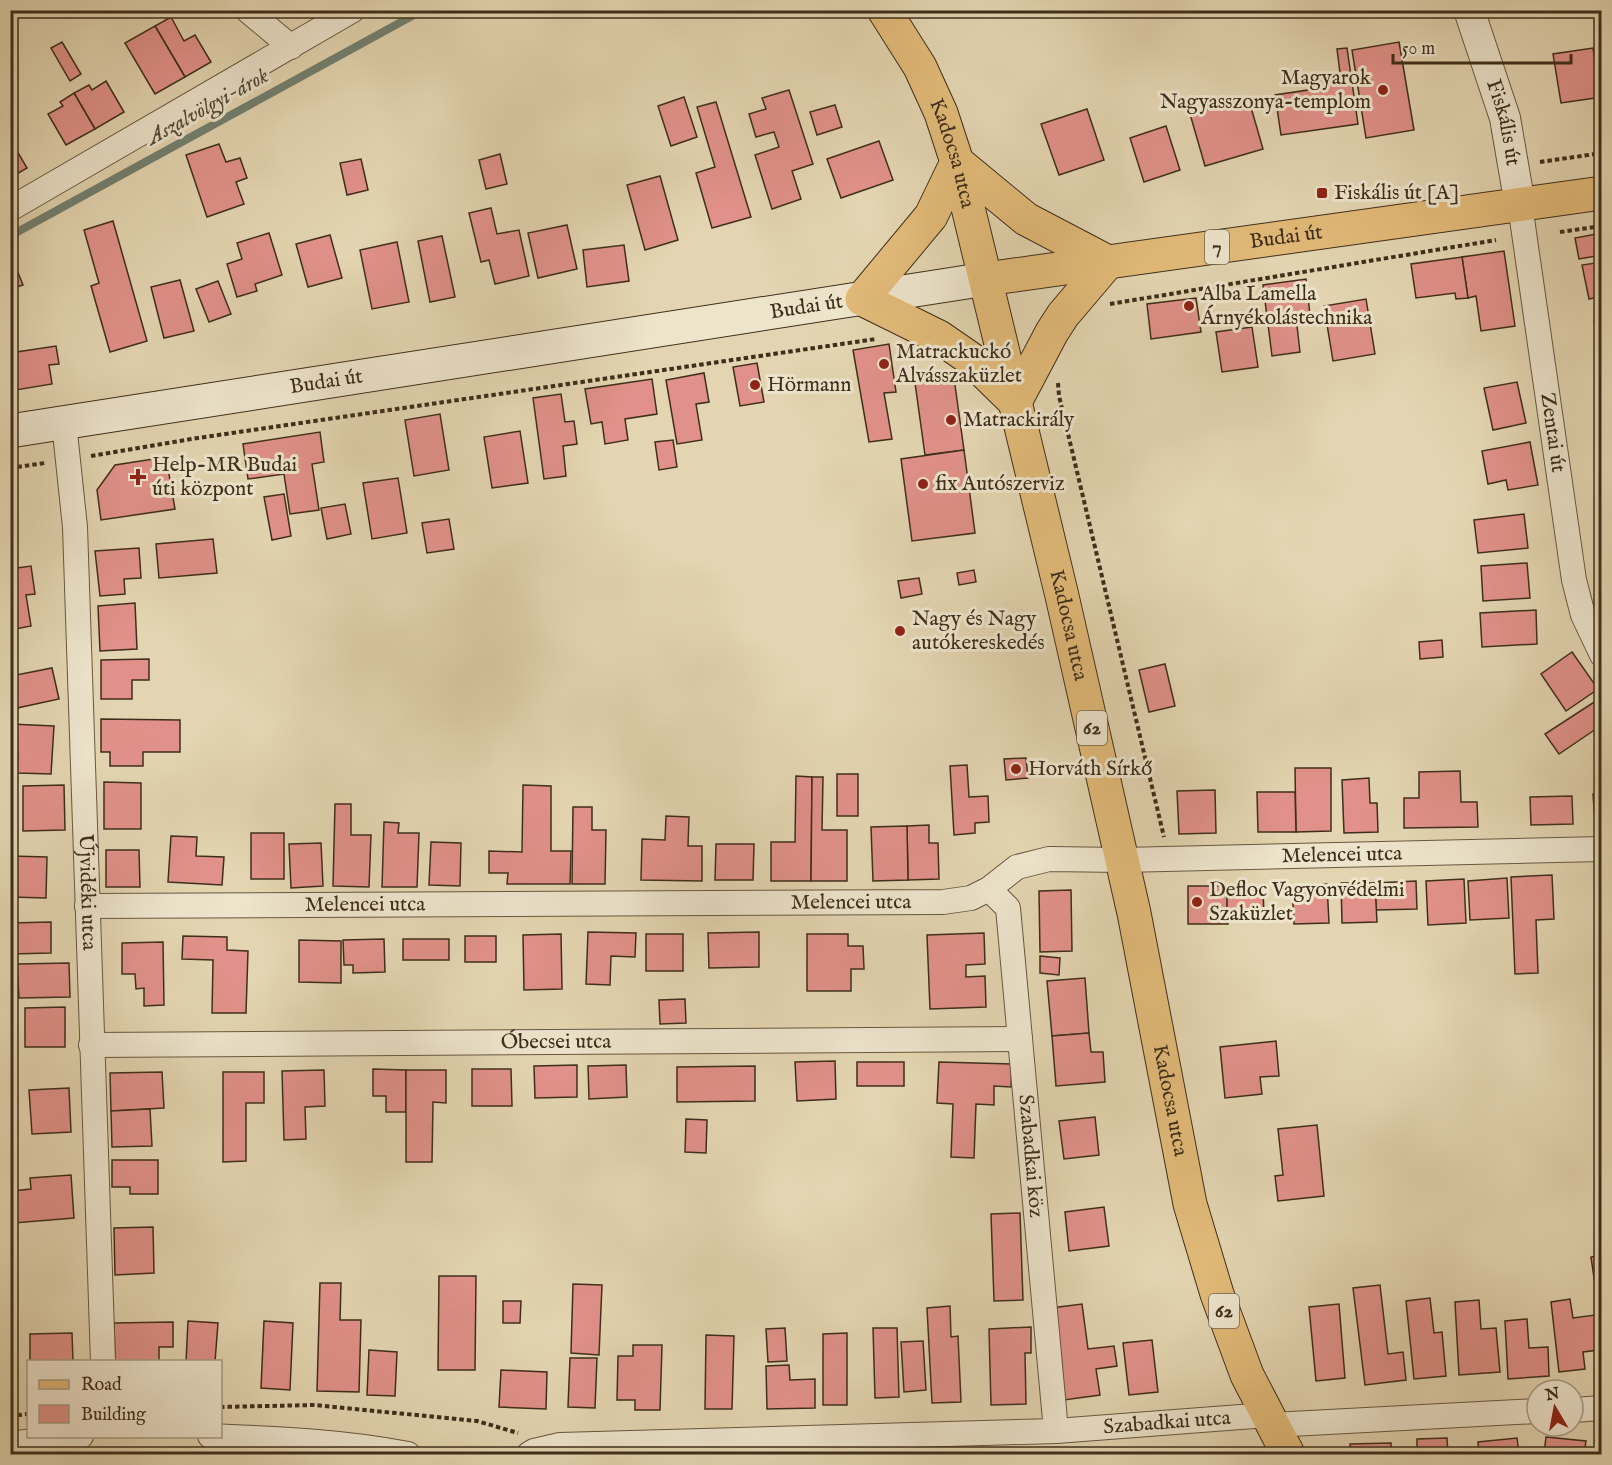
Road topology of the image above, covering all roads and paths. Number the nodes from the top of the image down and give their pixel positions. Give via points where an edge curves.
1 (247, 10) edge
2 (353, 10) edge
3 (884, 10) edge
4 (1469, 10) edge
5 (291, 47) junction
6 (1602, 153) edge
7 (957, 162) junction
8 (1514, 166) junction
9 (1602, 193) edge
10 (1520, 205) junction
11 (10, 209) edge
12 (1602, 226) edge
13 (1560, 231) dead end
14 (1496, 240) dead end
15 (1108, 262) junction
16 (986, 279) junction
17 (862, 299) junction
18 (1102, 305) dead end
19 (883, 338) dead end
20 (1057, 372) dead end
21 (1015, 402) junction
22 (64, 423) junction
23 (10, 431) edge
24 (69, 460) junction
25 (10, 468) edge
26 (1600, 650) edge
27 (1602, 849) edge
28 (1169, 858) junction
29 (1122, 860) junction
30 (989, 889) junction
31 (87, 906) junction
32 (1020, 1039) junction
33 (91, 1045) junction
34 (103, 1360) edge
35 (222, 1407) edge
36 (1602, 1408) edge
37 (1585, 1409) edge
38 (1525, 1412) edge
39 (27, 1414) edge
40 (10, 1416) edge
41 (1269, 1420) junction
42 (1056, 1431) junction
43 (222, 1437) edge
44 (71, 1438) edge
45 (10, 1444) edge
46 (560, 1445) junction
47 (408, 1455) edge
48 (529, 1455) edge
49 (1288, 1455) edge

1 - 5 street
2 - 5 street
3 - 7 main road, Kadocsa utca via 920,67
4 - 8 street, Fiskális út via 1505,117
5 - 11 street
6 - 8 path
7 - 15 main road via 1026,219
7 - 16 main road, Kadocsa utca
7 - 17 main road via 931,216
8 - 10 street, Fiskális út
9 - 10 main road, Budai út / 7
10 - 15 main road, Budai út / 7
10 - 26 street, Zentai út via 1574,580 1583,615
12 - 13 path
14 - 18 path
15 - 16 main road, Budai út / 7
15 - 21 main road via 1057,323
16 - 17 main road, Budai út
16 - 21 main road, Kadocsa utca / 62
17 - 21 main road via 939,337 971,359
17 - 22 main road, Budai út
19 - 24 path
20 - 28 path via 1059,396
21 - 29 main road, Kadocsa utca / 62
22 - 23 main road, Budai út
22 - 24 street, Újvidéki utca
24 - 25 path
24 - 31 street, Újvidéki utca via 75,528
27 - 28 street, Melencei utca
28 - 29 street, Melencei utca
29 - 30 street, Melencei utca via 1049,859 1017,867
29 - 41 main road, Kadocsa utca / 62 via 1190,1204 1246,1375
30 - 31 street, Melencei utca via 971,898 943,902
30 - 32 street, Szabadkai köz via 1008,908
31 - 33 street, Újvidéki utca
32 - 33 street, Óbecsei utca
32 - 42 street, Szabadkai köz
33 - 34 street, Újvidéki utca
35 - 46 path via 314,1405 477,1421
36 - 37 street
38 - 41 street, Szabadkai utca
39 - 40 path
41 - 42 street, Szabadkai utca
41 - 49 main road, Kadocsa utca / 62
42 - 46 street, Szabadkai utca
43 - 47 street via 369,1446
44 - 45 street
46 - 48 street, Szabadkai utca

